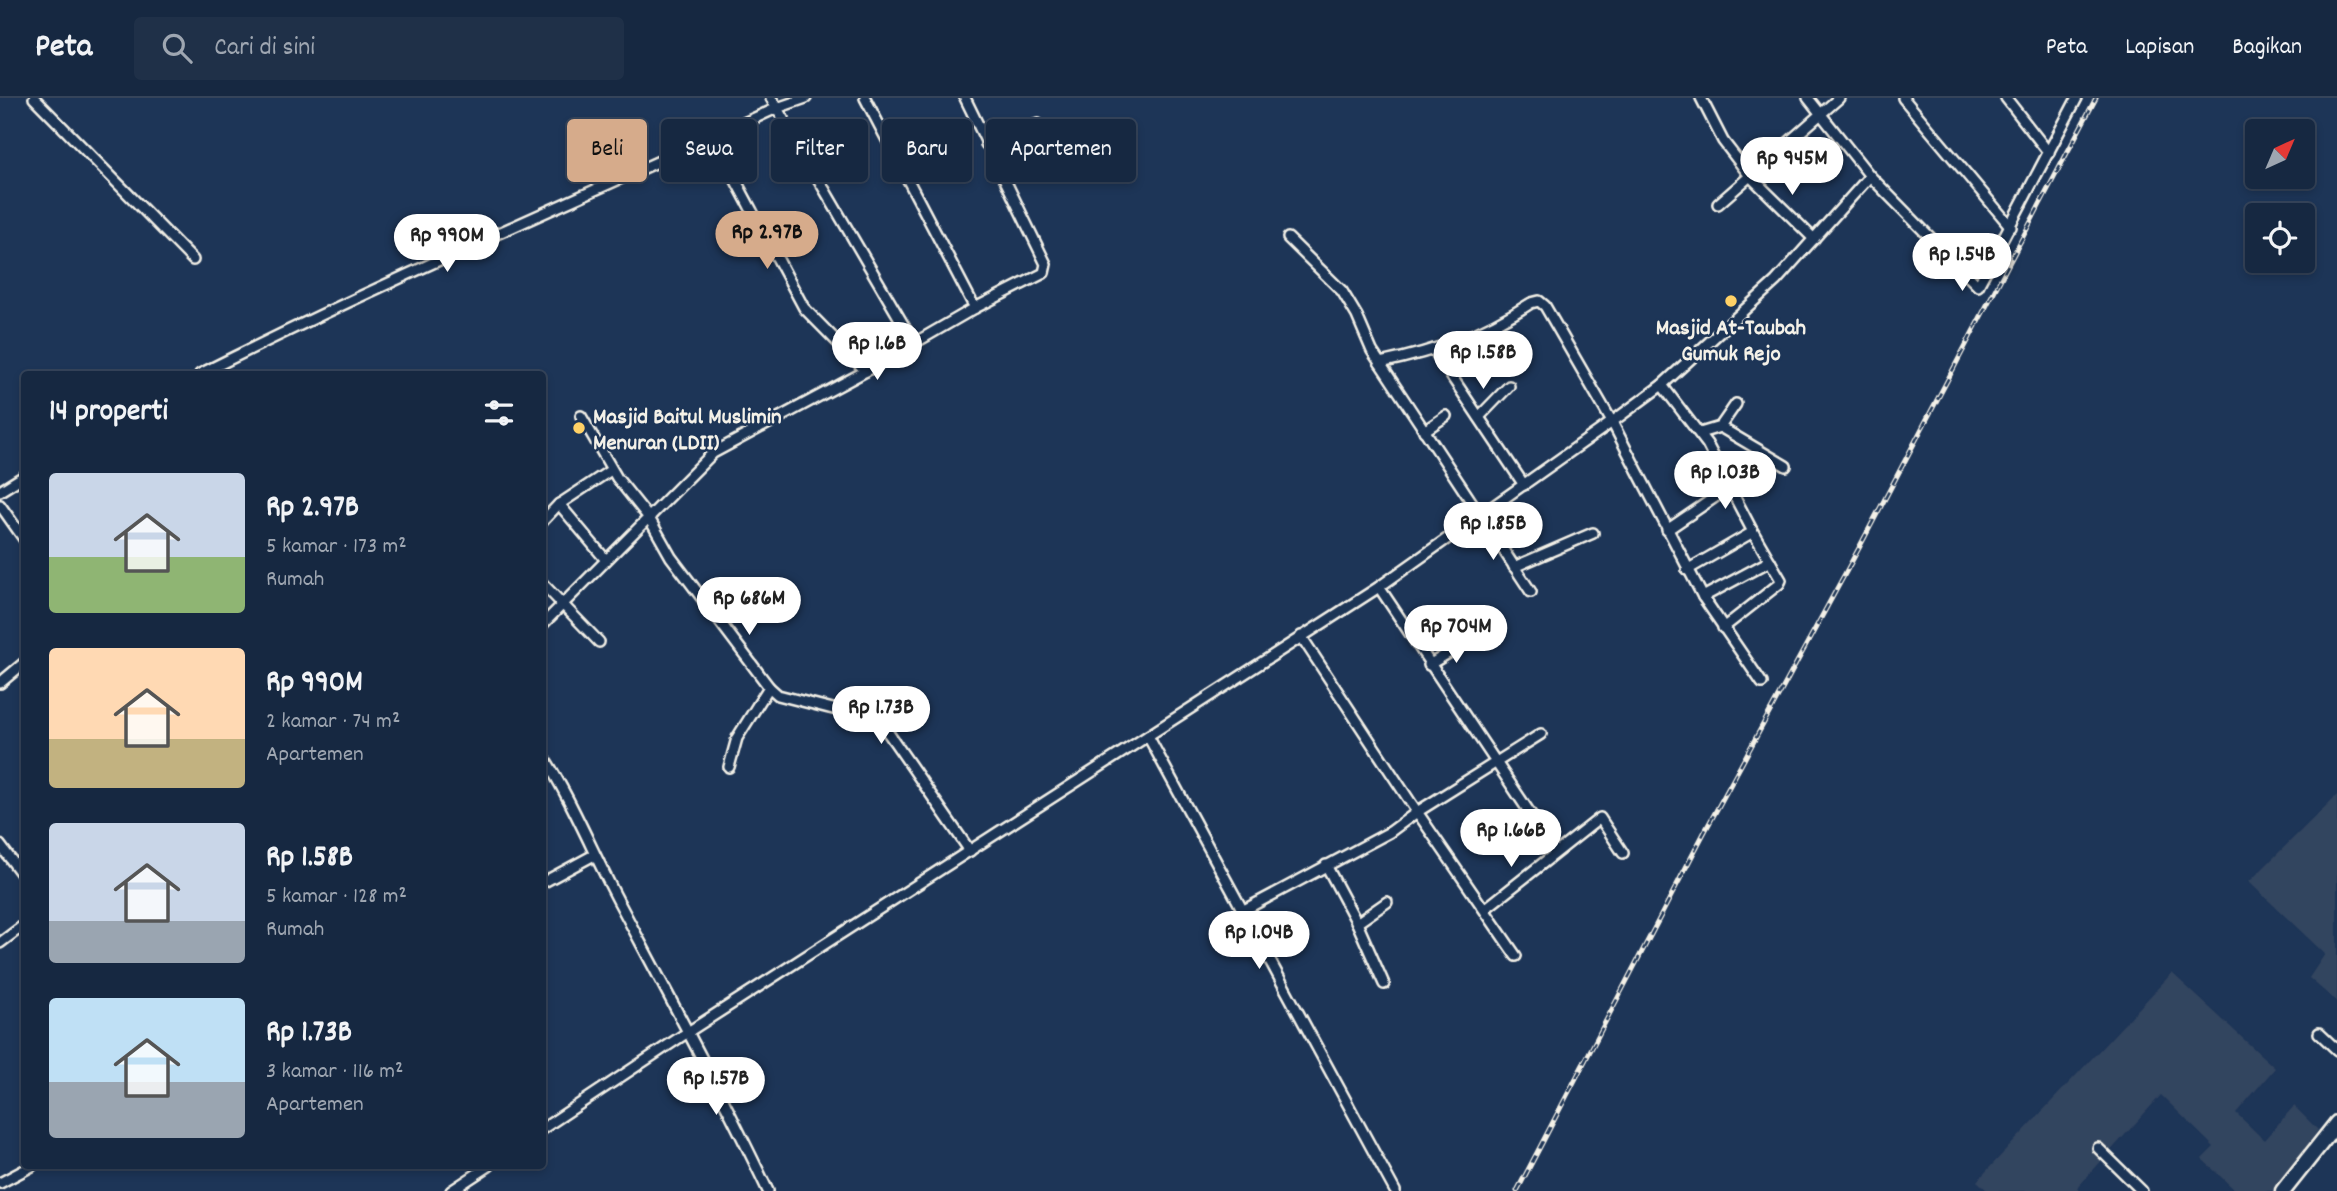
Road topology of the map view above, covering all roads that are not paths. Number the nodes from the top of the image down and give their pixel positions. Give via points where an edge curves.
1 (34, 98) edge
2 (771, 98) edge
3 (806, 98) edge
4 (865, 98) edge
5 (965, 98) edge
6 (1701, 98) edge
7 (1808, 98) edge
8 (1839, 98) edge
9 (1903, 98) edge
10 (2006, 98) edge
11 (2077, 98) edge
12 (777, 108) junction
13 (1821, 114) junction
14 (754, 119) edge
15 (986, 145) edge
16 (2049, 152) junction
17 (661, 161) edge
18 (1750, 176) junction
19 (1870, 176) junction
20 (737, 182) edge
21 (1005, 182) edge
22 (1718, 204) dead end
23 (2011, 227) junction
24 (1288, 238) dead end
25 (1814, 239) junction
26 (193, 260) dead end
27 (975, 308) junction
28 (914, 343) junction
29 (1434, 350) junction
30 (1380, 363) junction
31 (206, 371) edge
32 (866, 371) junction
33 (1662, 385) junction
34 (1509, 386) dead end
35 (1736, 404) dead end
36 (581, 416) dead end
37 (1446, 416) dead end
38 (1479, 417) junction
39 (1612, 422) junction
40 (1720, 428) junction
41 (1424, 431) junction
42 (1700, 433) junction
43 (1786, 466) dead end
44 (611, 470) junction
45 (21, 479) edge
46 (1524, 485) junction
47 (1730, 487) junction
48 (0, 492) edge
49 (559, 504) junction
50 (0, 505) edge
51 (1481, 516) junction
52 (546, 518) edge
53 (649, 518) junction
54 (1667, 530) junction
55 (1753, 532) junction
56 (21, 533) edge
57 (1592, 533) dead end
58 (606, 560) junction
59 (1770, 561) junction
60 (1514, 567) junction
61 (1687, 570) junction
62 (546, 587) edge
63 (1378, 587) junction
64 (1531, 592) dead end
65 (1703, 597) junction
66 (564, 603) junction
67 (546, 621) edge
68 (1723, 628) junction
69 (1301, 636) junction
70 (1468, 641) dead end
71 (599, 642) dead end
72 (1429, 665) junction
73 (21, 668) edge
74 (0, 683) edge
75 (1762, 683) dead end
76 (769, 687) junction
77 (1541, 734) dead end
78 (1148, 736) junction
79 (546, 760) edge
80 (1494, 762) junction
81 (729, 767) dead end
82 (1417, 812) junction
83 (0, 845) edge
84 (970, 851) junction
85 (1556, 852) junction
86 (1623, 853) dead end
87 (594, 855) junction
88 (1326, 865) junction
89 (21, 873) edge
90 (546, 881) edge
91 (1387, 902) dead end
92 (1485, 909) junction
93 (1244, 910) junction
94 (1357, 923) junction
95 (21, 927) edge
96 (0, 943) edge
97 (1516, 956) dead end
98 (1384, 984) dead end
99 (688, 1032) junction
100 (2319, 1033) dead end
101 (2337, 1050) edge
102 (2337, 1123) edge
103 (546, 1126) edge
104 (2098, 1149) dead end
105 (27, 1169) edge
106 (484, 1169) edge
107 (0, 1184) edge
108 (4, 1191) edge
109 (450, 1191) edge
110 (768, 1191) edge
111 (1395, 1191) edge
112 (2142, 1191) edge
113 (2283, 1191) edge

1 - 26 street
2 - 12 street
3 - 12 street
4 - 27 street
5 - 15 street
6 - 18 street via 1723,141
7 - 13 street
8 - 13 street
9 - 23 street
10 - 16 street
11 - 16 street
12 - 14 street
12 - 28 street
13 - 18 street
13 - 19 street
16 - 23 street
17 - 31 street via 345,303
18 - 22 street
18 - 25 street
19 - 23 street via 1976,286
19 - 25 street
20 - 32 street via 804,308
21 - 27 street via 1046,269
24 - 30 street via 1342,291
25 - 33 street via 1776,281
27 - 28 street
28 - 32 street
29 - 30 street
29 - 38 street
29 - 39 street via 1488,330 1539,301
30 - 41 street
32 - 53 street via 713,453
33 - 39 street
33 - 42 street
34 - 38 street
35 - 40 street
36 - 44 street
37 - 41 street
38 - 46 street
39 - 46 street
39 - 54 street
40 - 42 street
40 - 43 street
41 - 51 street
42 - 47 street
44 - 49 street
44 - 53 street
45 - 48 street
46 - 51 street
47 - 54 street
47 - 55 street
49 - 52 street
49 - 58 street
50 - 56 street
51 - 60 street
51 - 63 street
53 - 58 street
53 - 76 street via 679,568
54 - 61 street
55 - 59 street
55 - 61 street
57 - 60 street
58 - 66 street
59 - 65 street
59 - 68 street via 1780,582
60 - 64 street
61 - 65 street
62 - 66 street
63 - 69 street
63 - 72 street
65 - 68 street
66 - 67 street
66 - 71 street
68 - 75 street
69 - 78 street
69 - 82 street
70 - 72 street
72 - 80 street
73 - 74 street
76 - 81 street via 737,738
76 - 84 street via 778,695 880,721
77 - 80 street
78 - 84 street
78 - 93 street
79 - 87 street
80 - 82 street
80 - 85 street
82 - 88 street via 1390,832
82 - 92 street
83 - 89 street
84 - 99 street
85 - 86 street via 1600,818
85 - 92 street
87 - 90 street
87 - 99 street
88 - 93 street
88 - 94 street
91 - 94 street
92 - 97 street
93 - 111 street
94 - 98 street
95 - 96 street
99 - 103 street
99 - 110 street
100 - 101 street
102 - 113 main road
104 - 112 street
105 - 107 street
106 - 109 street
107 - 108 street

